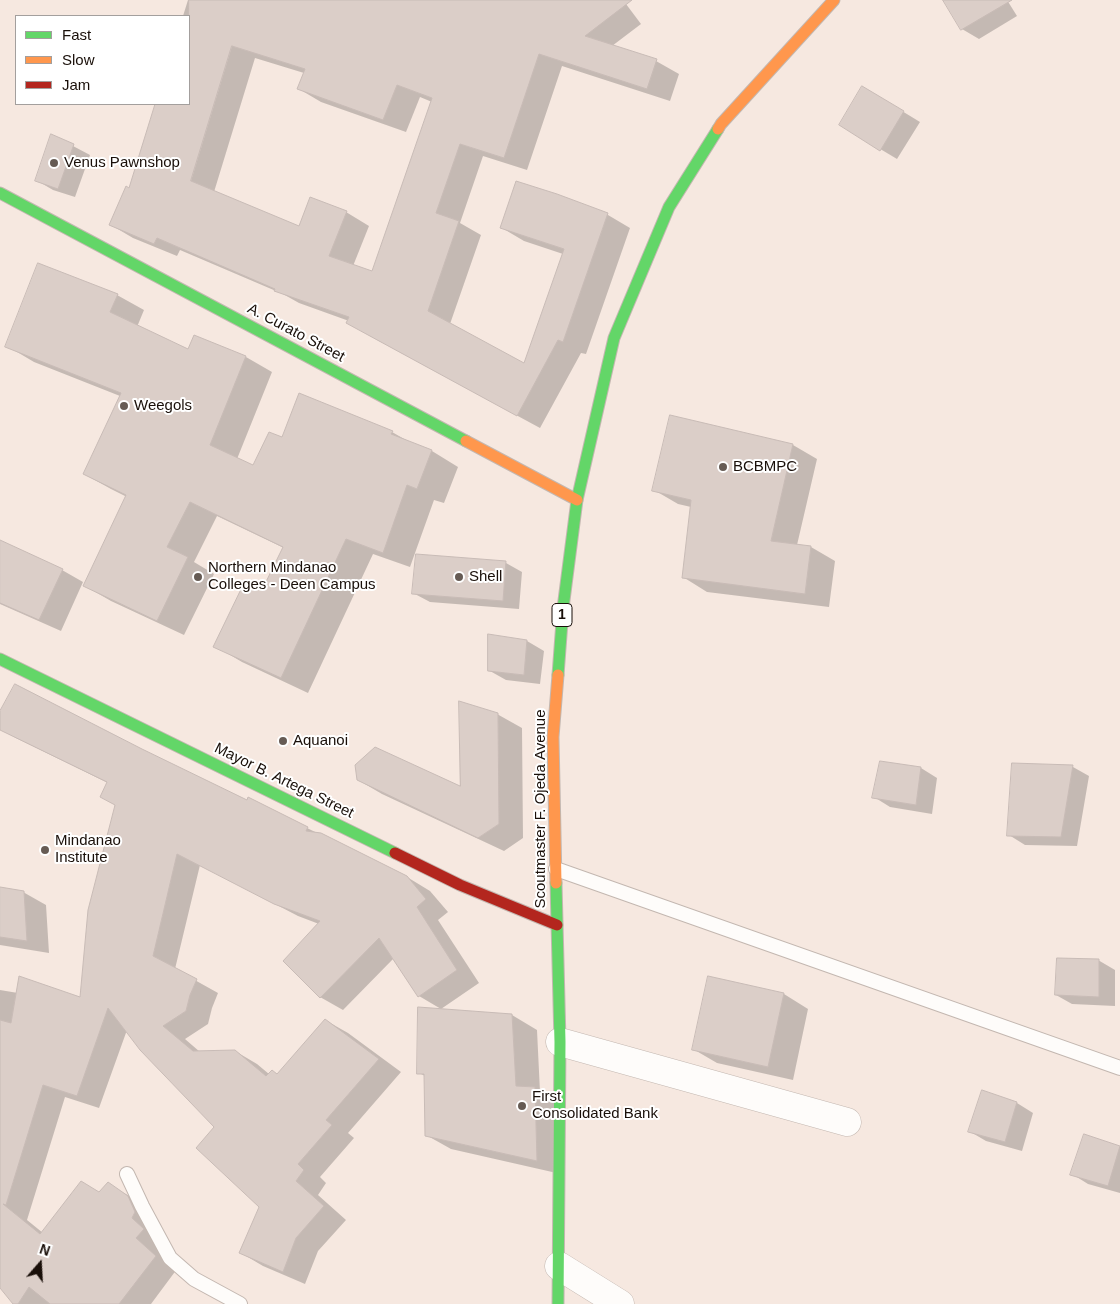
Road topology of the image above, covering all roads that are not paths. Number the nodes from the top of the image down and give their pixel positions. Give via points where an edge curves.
1 (834, 0) edge
2 (0, 193) edge
3 (577, 500) junction
4 (0, 659) edge
5 (556, 869) junction
6 (557, 925) junction
7 (560, 1042) junction
8 (1120, 1068) edge
9 (847, 1122) dead end
10 (127, 1174) dead end
11 (558, 1266) junction
12 (240, 1304) edge
13 (558, 1304) edge
14 (620, 1304) edge

1 - 3 main road, Scoutmaster F. Ojeda Avenue / 1 via 721,124 669,207 614,338
2 - 3 main road, A. Curato Street
3 - 5 main road, Scoutmaster F. Ojeda Avenue / 1 via 563,608 553,737
4 - 6 main road, Mayor B. Artega Street via 460,885
5 - 6 main road, Scoutmaster F. Ojeda Avenue / 1
5 - 8 lane
6 - 7 main road, Scoutmaster F. Ojeda Avenue / 1
7 - 9 street
7 - 11 main road, Scoutmaster F. Ojeda Avenue / 1
10 - 12 lane via 170,1258 194,1279
11 - 13 main road, Scoutmaster F. Ojeda Avenue / 1
11 - 14 street

